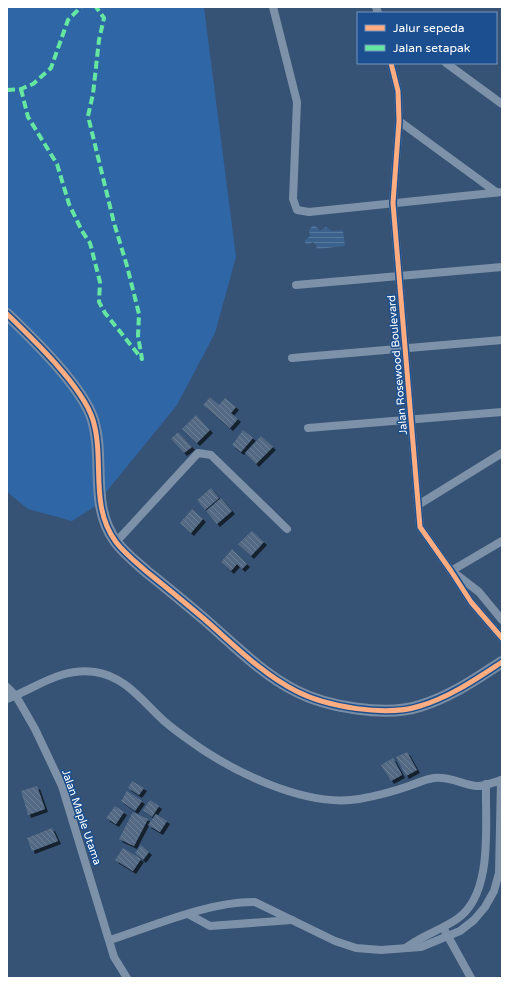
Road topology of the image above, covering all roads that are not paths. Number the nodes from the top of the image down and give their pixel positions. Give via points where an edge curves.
1 (273, 7) edge
2 (391, 64) edge
3 (447, 64) edge
4 (502, 104) edge
5 (399, 121) junction
6 (499, 192) edge
7 (393, 203) junction
8 (502, 267) edge
9 (400, 276) junction
10 (296, 285) dead end
11 (7, 314) edge
12 (502, 340) edge
13 (406, 348) junction
14 (292, 358) dead end
15 (502, 412) edge
16 (412, 421) junction
17 (308, 428) dead end
18 (502, 453) edge
19 (418, 505) junction
20 (287, 529) dead end
21 (502, 541) edge
22 (116, 542) junction
23 (451, 571) junction
24 (502, 620) edge
25 (502, 638) edge
26 (502, 662) edge
27 (7, 687) edge
28 (16, 696) junction
29 (7, 699) edge
30 (501, 780) edge
31 (486, 784) junction
32 (188, 914) junction
33 (293, 920) junction
34 (442, 926) junction
35 (448, 936) junction
36 (110, 940) junction
37 (407, 947) junction
38 (127, 978) edge
39 (471, 978) edge

1 - 7 street via 297,102 293,199 297,210 309,212
2 - 5 street, Jalan Rosewood Boulevard via 398,91
3 - 4 street
5 - 6 street
5 - 7 street, Jalan Rosewood Boulevard
6 - 7 street
7 - 9 street, Jalan Rosewood Boulevard
8 - 9 street
9 - 10 street
9 - 13 street, Jalan Rosewood Boulevard
11 - 22 street via 30,335 61,371 81,397 92,418 97,438 100,504 106,525
12 - 13 street
13 - 14 street
13 - 16 street, Jalan Rosewood Boulevard
15 - 16 street
16 - 17 street
16 - 19 street, Jalan Rosewood Boulevard
18 - 19 street
19 - 23 street, Jalan Rosewood Boulevard via 420,527
20 - 22 street via 211,455 198,452
21 - 23 street
22 - 26 street via 267,672 296,691 328,704 360,710 418,707 451,694
23 - 24 street, Jalan Rosewood Boulevard via 479,592
23 - 25 street, Jalan Rosewood Boulevard via 471,602
27 - 28 street, Jalan Maple Utama
28 - 29 street
28 - 31 street via 48,679 71,672 93,671 110,675 130,687 165,722 219,760 255,778 293,792 327,800 356,799 384,794 434,778 452,779 477,786
28 - 36 street, Jalan Maple Utama via 62,786
30 - 31 street
30 - 35 street via 499,873 494,891 474,920 460,931
31 - 34 street via 484,871 479,889 471,905 457,918
32 - 33 street via 210,926
32 - 33 street via 241,902 255,902
32 - 36 street
33 - 37 street via 335,941 356,948 381,950
34 - 35 street
34 - 37 street via 419,937
35 - 37 street via 421,947
35 - 39 street
36 - 38 street, Jalan Maple Utama via 114,957

